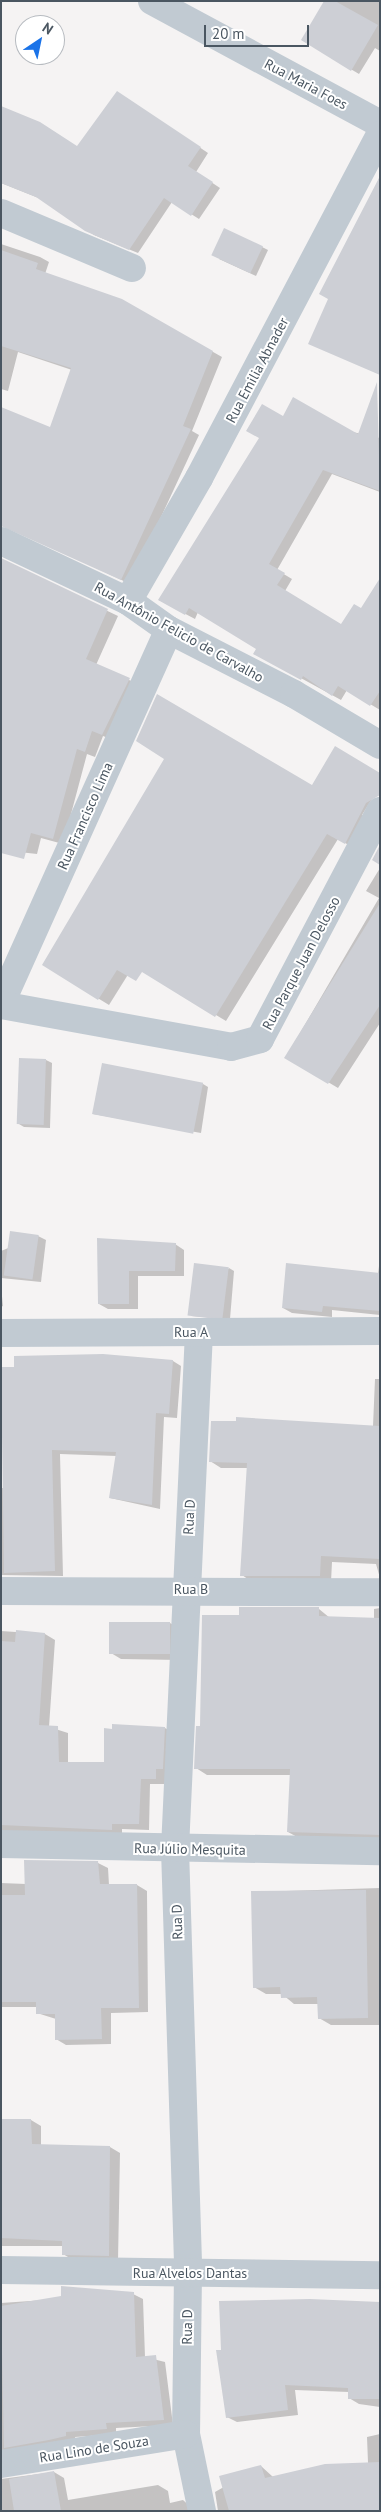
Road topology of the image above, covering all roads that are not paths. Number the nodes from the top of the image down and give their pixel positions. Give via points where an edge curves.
1 (152, 1) edge
2 (380, 124) edge
3 (380, 135) edge
4 (1, 212) edge
5 (132, 268) dead end
6 (1, 541) edge
7 (128, 601) junction
8 (170, 630) junction
9 (380, 745) edge
10 (380, 812) edge
11 (1, 1004) edge
12 (380, 1331) edge
13 (199, 1332) junction
14 (1, 1333) edge
15 (186, 1588) junction
16 (1, 1590) edge
17 (380, 1592) edge
18 (1, 1844) edge
19 (175, 1849) junction
20 (380, 1851) edge
21 (1, 2270) edge
22 (188, 2272) junction
23 (380, 2275) edge
24 (186, 2434) junction
25 (1, 2464) edge
26 (202, 2511) edge

1 - 2 street, Rua Maria Foes
3 - 7 street, Rua Emilia Abnader via 200,478
4 - 5 street
6 - 7 street, Rua Antônio Felicio de Carvalho
7 - 8 street, Rua Antônio Felicio de Carvalho
8 - 9 street, Rua Antônio Felicio de Carvalho via 294,694
8 - 11 street, Rua Francisco Lima
10 - 11 street, Rua Parque Juan Delosso via 260,1039 231,1047
12 - 13 street, Rua A
13 - 14 street, Rua A
13 - 15 street, Rua D
15 - 16 street, Rua B
15 - 17 street, Rua B
15 - 19 street, Rua D
18 - 19 street, Rua Júlio Mesquita
19 - 20 street, Rua Júlio Mesquita
19 - 22 street, Rua D
21 - 22 street, Rua Alvelos Dantas
22 - 23 street, Rua Alvelos Dantas
22 - 24 street, Rua D
24 - 25 street, Rua Lino de Souza
24 - 26 street, Rua D

